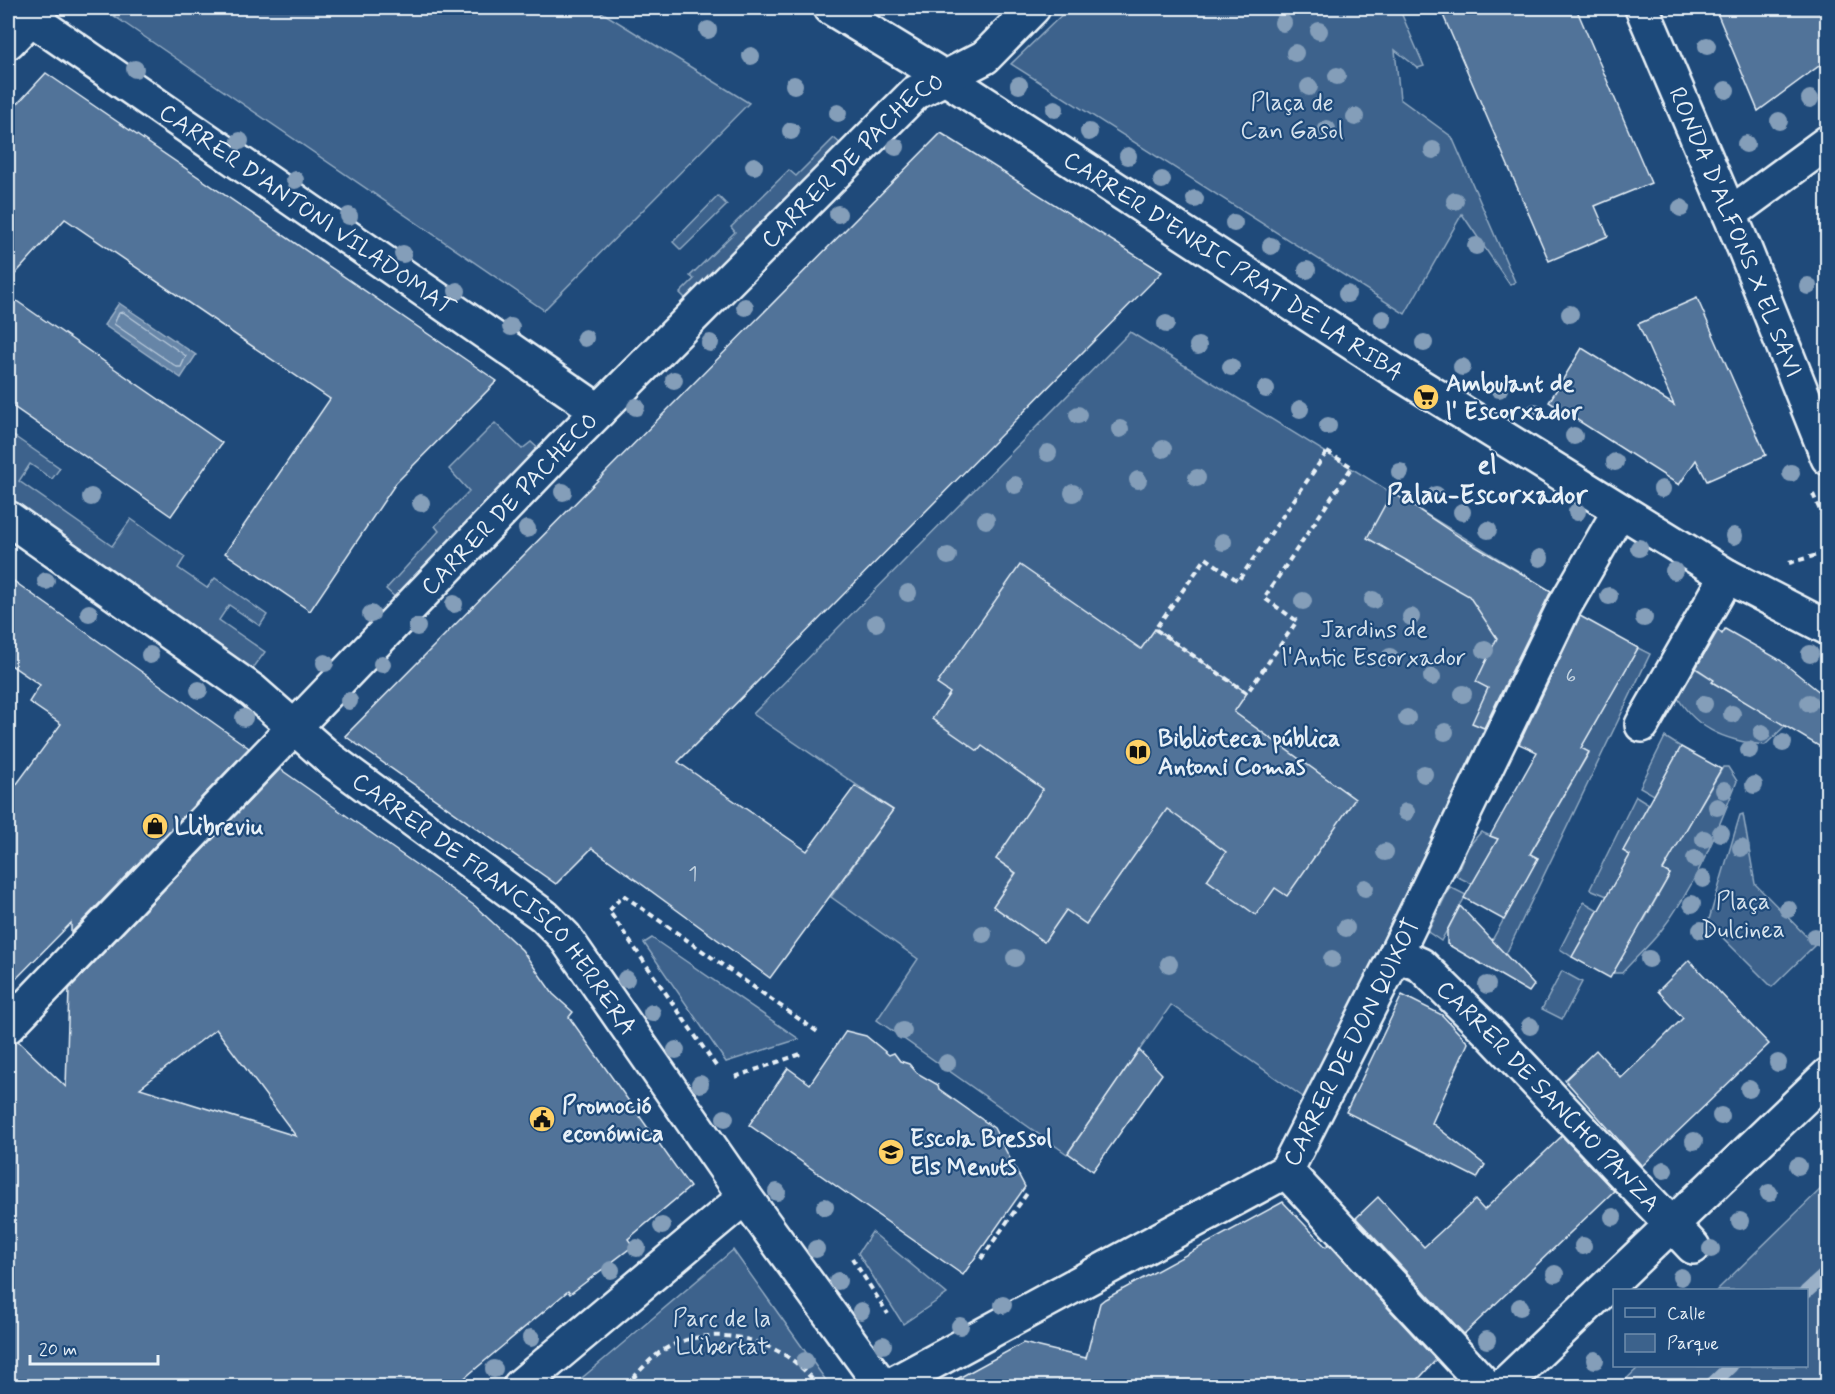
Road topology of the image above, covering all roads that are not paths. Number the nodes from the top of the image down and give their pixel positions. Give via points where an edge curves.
1 (831, 8) edge
2 (1034, 8) edge
3 (1642, 8) edge
4 (30, 11) edge
5 (8, 42) edge
6 (944, 77) junction
7 (1827, 142) edge
8 (1730, 214) junction
9 (599, 411) junction
10 (1827, 457) edge
11 (1620, 510) junction
12 (8, 518) edge
13 (1727, 576) junction
14 (1827, 628) edge
15 (1642, 725) dead end
16 (295, 729) junction
17 (1396, 954) junction
18 (8, 1026) edge
19 (1827, 1075) edge
20 (1286, 1172) junction
21 (746, 1197) junction
22 (1682, 1235) junction
23 (1618, 1289) edge
24 (1613, 1293) edge
25 (520, 1386) edge
26 (882, 1386) edge
27 (889, 1386) edge
28 (1486, 1386) edge
29 (1503, 1386) edge

1 - 6 street, CARRER D'ENRIC PRAT DE LA RIBA
2 - 6 street, CARRER DE PACHECO via 985,57
3 - 8 street, RONDA D'ALFONS X EL SAVI
4 - 5 street
4 - 9 street, CARRER D'ANTONI VILADOMAT
6 - 9 street, CARRER DE PACHECO via 915,93
6 - 11 street, CARRER D'ENRIC PRAT DE LA RIBA via 1394,370
7 - 8 street
8 - 10 street, RONDA D'ALFONS X EL SAVI
9 - 16 street, CARRER DE PACHECO
11 - 13 street, CARRER D'ENRIC PRAT DE LA RIBA
11 - 17 street, CARRER DE DON QUIXOT via 1564,607
12 - 16 street, CARRER DE FRANCISCO HERRERA via 253,691
13 - 14 street, CARRER D'ENRIC PRAT DE LA RIBA
13 - 15 street
16 - 18 street, CARRER DE PACHECO
16 - 21 street, CARRER DE FRANCISCO HERRERA via 544,916 565,937
17 - 20 street, CARRER DE DON QUIXOT
17 - 22 street, CARRER DE SANCHO PANZA via 1421,965
19 - 22 street
20 - 27 street, CARRER DE DON QUIXOT
20 - 28 street
21 - 25 street
21 - 26 street, CARRER DE FRANCISCO HERRERA
22 - 23 street
24 - 29 street

